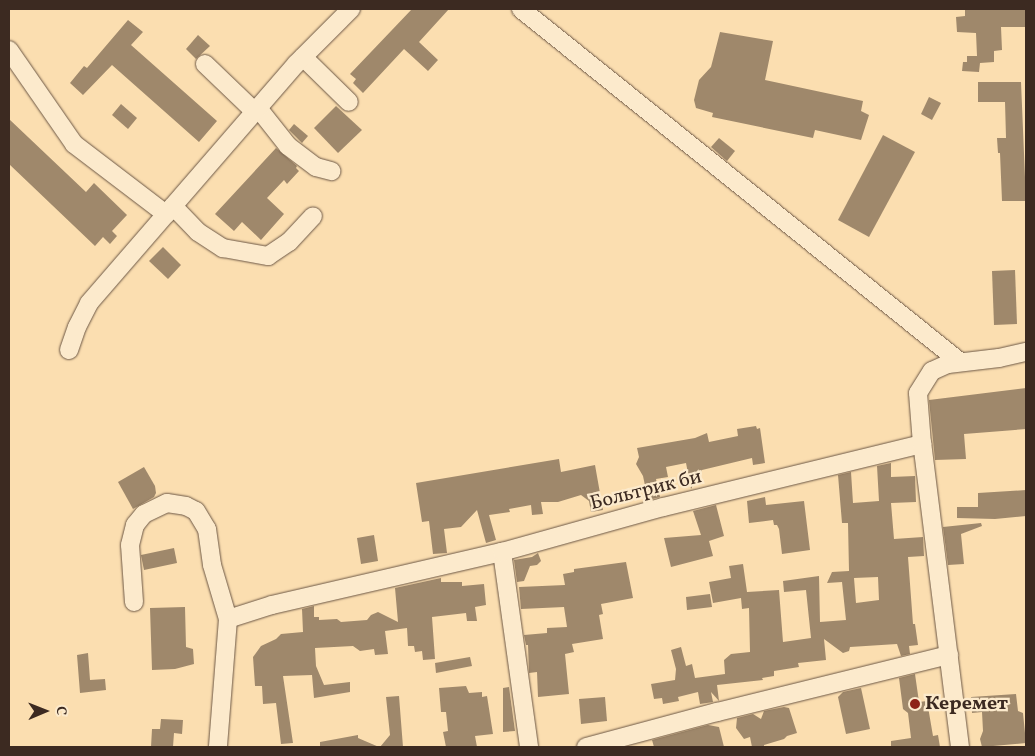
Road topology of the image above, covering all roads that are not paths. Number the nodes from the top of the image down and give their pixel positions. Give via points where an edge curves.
1 (351, 9) edge
2 (521, 9) edge
3 (9, 51) edge
4 (303, 57) junction
5 (205, 64) dead end
6 (350, 102) dead end
7 (257, 110) junction
8 (332, 171) dead end
9 (169, 210) junction
10 (313, 216) dead end
11 (69, 350) dead end
12 (1026, 352) edge
13 (960, 362) junction
14 (922, 444) junction
15 (502, 552) junction
16 (134, 602) dead end
17 (228, 619) junction
18 (948, 655) junction
19 (218, 747) edge
20 (529, 747) edge
21 (586, 747) edge
22 (960, 747) edge

1 - 4 street
2 - 13 street
3 - 9 street via 74,144
4 - 6 street
4 - 7 street
5 - 7 street
7 - 8 street via 288,146 316,167
7 - 9 street
9 - 10 street via 223,248 268,256 289,242
9 - 11 street via 89,303
12 - 13 street
13 - 14 street via 932,370 924,380 918,393
14 - 15 street, Больтрик би via 663,507
14 - 18 street
15 - 17 street, Больтрик би via 272,605
15 - 20 street
16 - 17 street via 130,546 135,525 154,508 167,503 176,504 196,511 203,519
17 - 19 street
18 - 21 street
18 - 22 street

